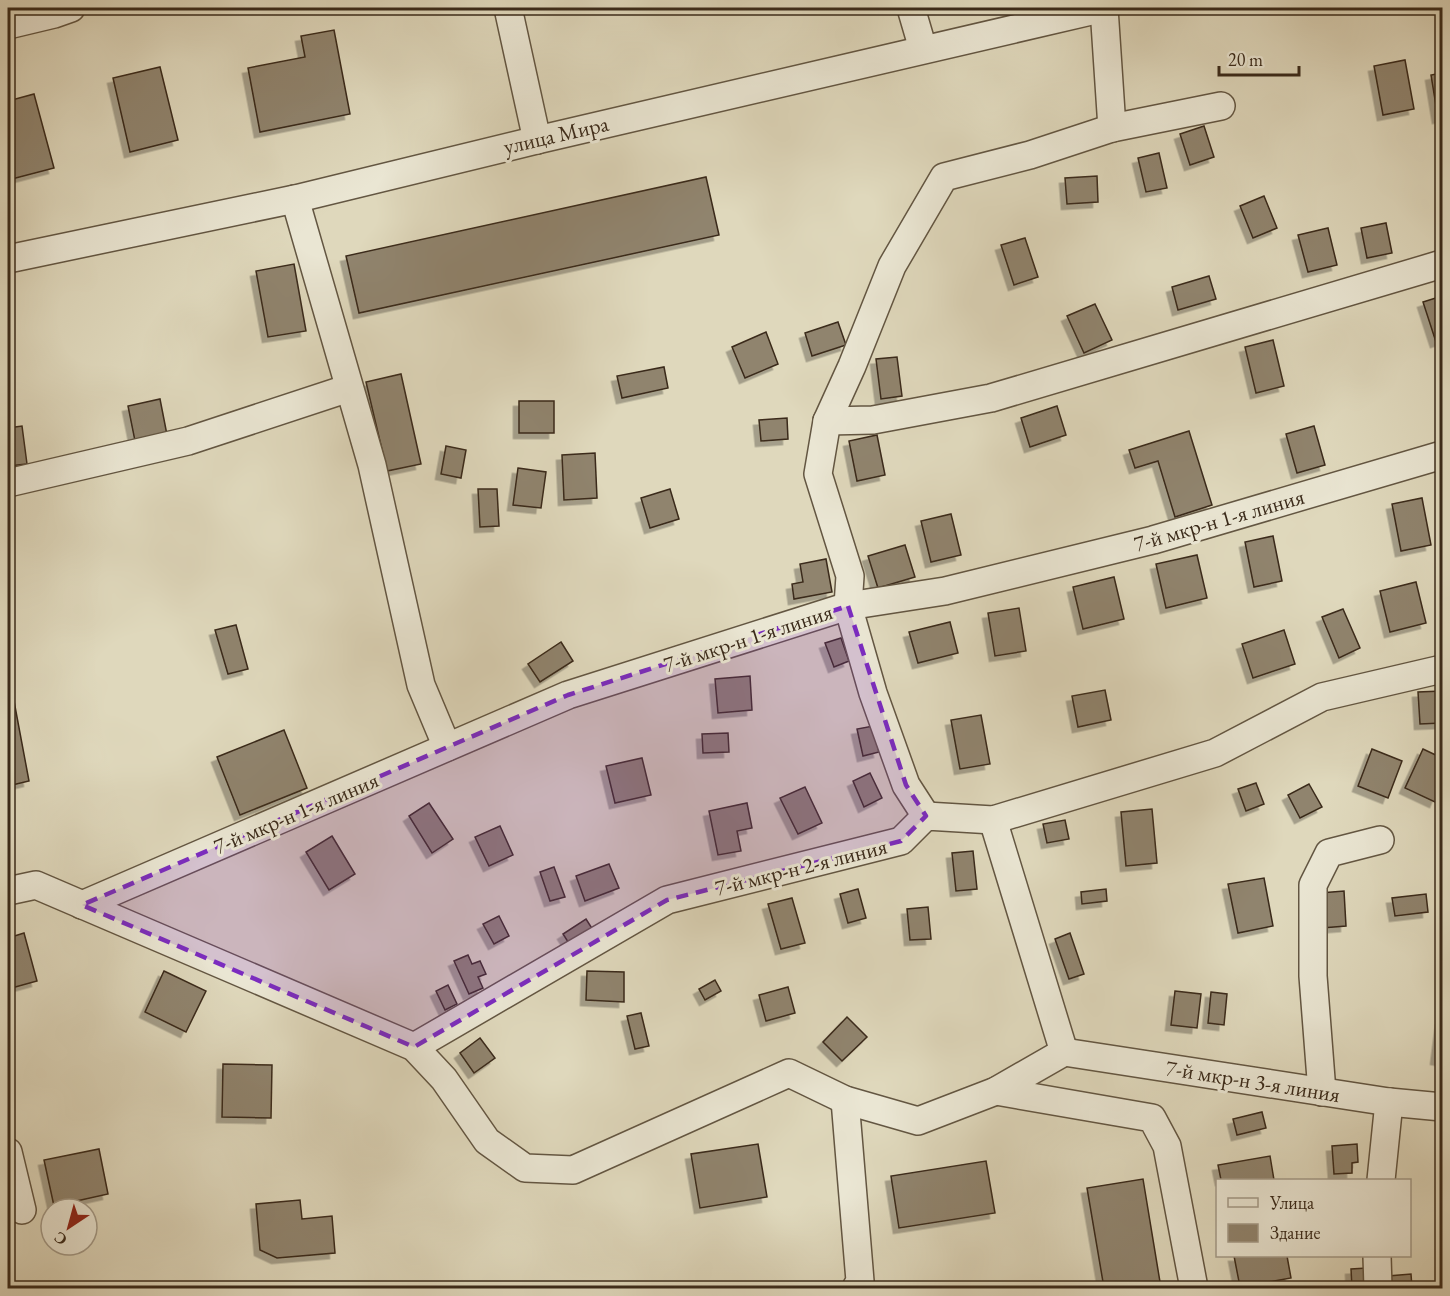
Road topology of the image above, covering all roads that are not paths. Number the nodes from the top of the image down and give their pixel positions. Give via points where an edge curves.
1 (71, 8) edge
2 (508, 8) edge
3 (911, 8) edge
4 (1104, 8) edge
5 (8, 25) edge
6 (923, 49) junction
7 (1221, 106) dead end
8 (1112, 128) junction
9 (537, 140) junction
10 (295, 199) junction
11 (8, 259) edge
12 (1443, 264) edge
13 (349, 388) junction
14 (827, 421) junction
15 (1443, 455) edge
16 (8, 483) edge
17 (848, 606) junction
18 (1443, 669) edge
19 (447, 747) junction
20 (926, 816) junction
21 (993, 820) junction
22 (1380, 840) dead end
23 (8, 891) edge
24 (82, 905) junction
25 (414, 1047) junction
26 (1064, 1052) junction
27 (996, 1091) junction
28 (1322, 1092) junction
29 (845, 1100) junction
30 (1389, 1102) junction
31 (1443, 1107) edge
32 (8, 1152) edge
33 (1381, 1179) edge
34 (22, 1210) dead end
35 (1377, 1257) edge
36 (856, 1288) edge
37 (1194, 1288) edge
38 (1378, 1288) edge

1 - 5 street
2 - 9 street
3 - 6 street
4 - 6 street, улица Мира
4 - 8 street
6 - 9 street, улица Мира
7 - 8 street
8 - 14 street via 944,177 892,266
9 - 10 street, улица Мира
10 - 11 street, улица Мира
10 - 13 street
12 - 14 street via 991,398 873,420
13 - 16 street via 188,441
13 - 19 street via 372,465 421,685
14 - 17 street via 818,474 850,576
15 - 17 street, 7-й мкр-н 1-я линия via 1153,540 945,591
17 - 19 street, 7-й мкр-н 1-я линия via 568,695
17 - 20 street via 873,693 906,785
18 - 21 street via 1322,697 1215,753
19 - 24 street, 7-й мкр-н 1-я линия
20 - 21 street
20 - 25 street, 7-й мкр-н 2-я линия via 901,842 667,900
21 - 26 street
22 - 28 street via 1329,853 1313,885 1313,976
23 - 24 street via 36,885
24 - 25 street
25 - 29 street via 444,1078 487,1141 525,1168 573,1170 789,1072
26 - 27 street
26 - 28 street, 7-й мкр-н 3-я линия
27 - 29 street via 918,1121
27 - 37 street via 1152,1118 1167,1146
28 - 30 street, 7-й мкр-н 3-я линия
29 - 36 street via 860,1281
30 - 31 street, 7-й мкр-н 3-я линия
30 - 33 street
32 - 34 street
35 - 38 street

